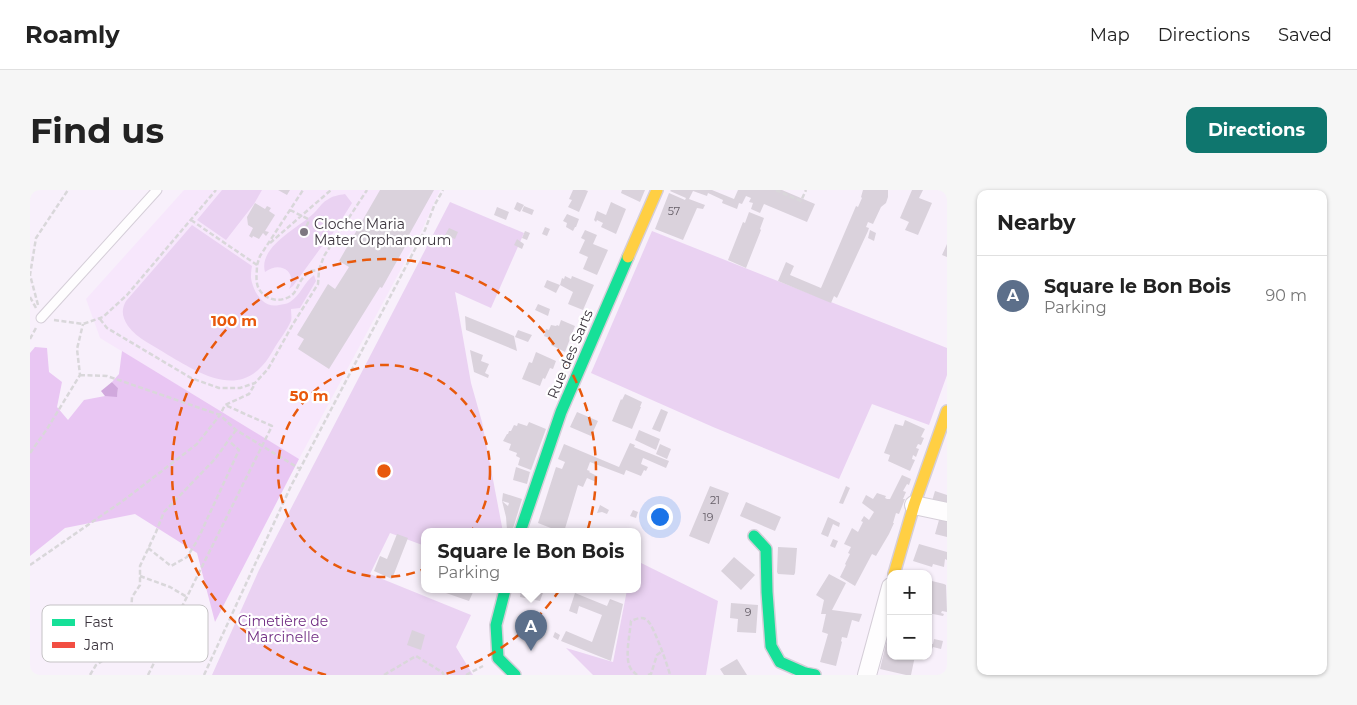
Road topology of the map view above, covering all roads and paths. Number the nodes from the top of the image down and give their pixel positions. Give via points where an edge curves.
1 (68, 190) edge
2 (157, 190) edge
3 (216, 190) edge
4 (303, 190) edge
5 (331, 190) edge
6 (367, 190) edge
7 (444, 190) edge
8 (657, 190) edge
9 (776, 190) edge
10 (806, 190) edge
11 (290, 210) junction
12 (302, 216) junction
13 (191, 220) junction
14 (305, 229) dead end
15 (266, 246) junction
16 (257, 265) junction
17 (319, 270) junction
18 (41, 318) junction
19 (100, 319) junction
20 (83, 324) junction
21 (80, 375) junction
22 (255, 383) junction
23 (225, 405) junction
24 (947, 411) edge
25 (220, 415) junction
26 (236, 430) junction
27 (229, 441) junction
28 (261, 446) junction
29 (30, 453) edge
30 (300, 469) junction
31 (914, 505) junction
32 (947, 512) edge
33 (521, 528) edge
34 (754, 536) dead end
35 (148, 548) junction
36 (30, 565) edge
37 (895, 570) edge
38 (140, 576) junction
39 (504, 593) edge
40 (187, 597) junction
41 (887, 602) edge
42 (132, 605) edge
43 (183, 605) edge
44 (661, 652) junction
45 (101, 662) edge
46 (154, 662) edge
47 (90, 675) edge
48 (148, 675) edge
49 (204, 675) edge
50 (384, 675) edge
51 (444, 675) edge
52 (515, 675) edge
53 (638, 675) edge
54 (648, 675) edge
55 (670, 675) edge
56 (815, 675) edge
57 (867, 675) edge

1 - 18 path via 36,238 30,275
2 - 18 lane
3 - 13 path
4 - 11 path
5 - 12 path
6 - 17 path via 324,256
7 - 30 path
8 - 33 street, Rue des Sarts via 561,412
9 - 10 path via 801,201
11 - 12 path
11 - 15 path
12 - 14 path via 308,218
12 - 15 path
13 - 16 path
13 - 19 path via 127,295
15 - 16 path
16 - 17 path via 259,289 274,300 284,300 293,294 311,271
17 - 22 path via 318,284 268,369
18 - 20 path
19 - 20 path
19 - 22 path via 106,328 192,378 219,388 240,388
20 - 21 path via 77,349
21 - 25 path via 108,376
21 - 29 path
22 - 23 path via 249,394
23 - 25 path
23 - 28 path via 272,426
24 - 31 street
25 - 26 path
25 - 36 path via 197,444 124,500
26 - 27 path
26 - 28 path
27 - 35 path via 164,512
27 - 35 path via 239,450 187,557 171,566
28 - 30 path
28 - 40 path
30 - 49 path
31 - 32 street
31 - 37 street
34 - 56 street via 766,549 771,646 780,662
35 - 38 path via 140,566
38 - 40 path
38 - 42 path
39 - 52 street via 496,625 498,658
40 - 43 path
41 - 57 street
44 - 53 path via 647,620 631,621 628,662
44 - 54 path
44 - 55 path
45 - 47 path
46 - 48 path
50 - 51 path via 416,656

